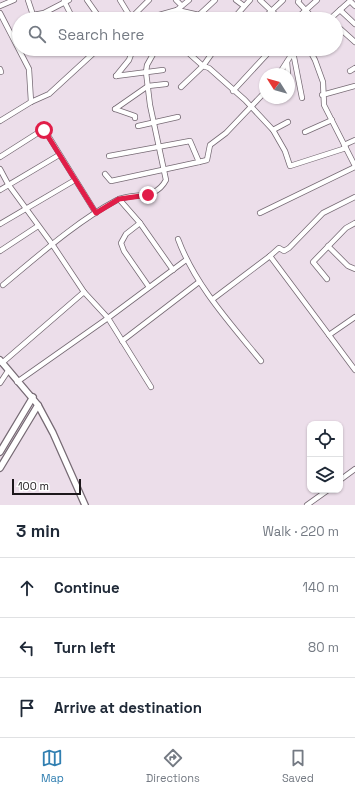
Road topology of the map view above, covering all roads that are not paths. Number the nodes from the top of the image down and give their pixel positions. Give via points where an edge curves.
1 (14, 0) edge
2 (28, 0) edge
3 (87, 0) edge
4 (120, 0) edge
5 (149, 0) edge
6 (176, 0) edge
7 (189, 0) edge
8 (215, 0) edge
9 (236, 0) edge
10 (250, 0) edge
11 (260, 0) edge
12 (283, 0) edge
13 (300, 0) edge
14 (317, 0) edge
15 (65, 1) edge
16 (181, 5) junction
17 (0, 6) edge
18 (244, 6) junction
19 (355, 6) edge
20 (177, 10) junction
21 (340, 10) edge
22 (271, 11) joint
23 (305, 11) joint
24 (0, 12) edge
25 (32, 12) edge
26 (47, 12) edge
27 (70, 12) edge
28 (95, 12) edge
29 (126, 12) edge
30 (137, 12) edge
31 (170, 12) edge
32 (183, 12) edge
33 (203, 12) edge
34 (239, 12) edge
35 (343, 13) edge
36 (355, 24) edge
37 (343, 31) edge
38 (12, 36) edge
39 (355, 42) edge
40 (22, 56) edge
41 (90, 56) edge
42 (130, 56) edge
43 (152, 56) edge
44 (192, 56) edge
45 (210, 56) edge
46 (265, 56) edge
47 (290, 56) edge
48 (295, 56) edge
49 (312, 56) edge
50 (287, 62) junction
51 (203, 66) junction
52 (283, 68) edge
53 (288, 68) edge
54 (355, 68) edge
55 (163, 70) dead end
56 (350, 70) dead end
57 (146, 72) junction
58 (166, 84) dead end
59 (148, 86) junction
60 (355, 86) edge
61 (181, 87) dead end
62 (233, 91) junction
63 (322, 96) junction
64 (302, 98) dead end
65 (259, 99) edge
66 (31, 102) junction
67 (252, 107) junction
68 (178, 117) dead end
69 (136, 118) dead end
70 (332, 120) junction
71 (0, 122) edge
72 (288, 122) dead end
73 (153, 123) junction
74 (138, 126) dead end
75 (273, 130) junction
76 (305, 132) dead end
77 (355, 140) edge
78 (345, 146) junction
79 (159, 147) junction
80 (60, 156) junction
81 (109, 156) dead end
82 (0, 157) edge
83 (200, 162) junction
84 (355, 166) edge
85 (0, 169) edge
86 (164, 169) junction
87 (105, 174) dead end
88 (75, 180) junction
89 (8, 184) junction
90 (0, 190) edge
91 (355, 197) edge
92 (119, 199) junction
93 (26, 208) junction
94 (96, 213) junction
95 (260, 213) dead end
96 (140, 223) junction
97 (355, 223) edge
98 (0, 224) edge
99 (38, 226) junction
100 (178, 239) dead end
101 (52, 244) junction
102 (328, 246) junction
103 (0, 251) edge
104 (270, 256) junction
105 (186, 260) junction
106 (355, 269) edge
107 (172, 270) junction
108 (327, 279) dead end
109 (199, 282) junction
110 (4, 285) dead end
111 (149, 287) junction
112 (84, 292) junction
113 (213, 300) junction
114 (354, 317) edge
115 (108, 318) junction
116 (329, 335) junction
117 (122, 341) junction
118 (261, 361) dead end
119 (1, 362) edge
120 (355, 370) edge
121 (8, 371) junction
122 (17, 382) junction
123 (0, 383) edge
124 (151, 387) dead end
125 (33, 397) junction
126 (38, 405) junction
127 (0, 453) edge
128 (8, 455) junction
129 (0, 468) edge
130 (355, 469) edge
131 (343, 478) edge
132 (324, 493) edge
133 (85, 505) edge
134 (307, 505) edge

1 - 17 street
2 - 25 street
3 - 28 street
4 - 29 street
5 - 30 street
6 - 16 street
7 - 16 street
8 - 33 street
9 - 18 street
10 - 18 street
11 - 22 street
12 - 22 street
13 - 23 street via 298,2
14 - 23 street
15 - 26 street
15 - 27 street
16 - 20 street
18 - 34 street
19 - 21 street via 350,1
20 - 31 street
20 - 32 street
24 - 38 street
35 - 36 street
37 - 39 street
40 - 66 street via 29,69
41 - 66 street via 49,94
42 - 57 street via 116,76
43 - 57 street
44 - 51 street
45 - 51 street
46 - 62 street
47 - 50 street
48 - 64 street
49 - 63 street via 322,82
50 - 52 street
50 - 53 street
51 - 61 street
51 - 62 street via 209,68
54 - 56 street
55 - 57 street
57 - 59 street
58 - 59 street
59 - 69 street via 115,108
59 - 73 street
60 - 63 street
62 - 67 street
63 - 70 street
65 - 67 street
66 - 71 street
67 - 75 street
67 - 83 street via 210,145 207,160
68 - 73 street
70 - 76 street
70 - 78 street
72 - 75 street
73 - 74 street
73 - 79 street
75 - 78 street via 290,166
77 - 78 street
78 - 84 street
79 - 81 street
79 - 83 street via 190,141
79 - 86 street
80 - 82 street via 43,129
80 - 88 street
80 - 89 street
83 - 86 street
84 - 95 street
85 - 89 street
86 - 87 street via 111,181
86 - 92 street via 166,180 162,187 148,195
88 - 93 street
88 - 94 street
89 - 90 street
89 - 93 street
91 - 104 street via 323,213 289,248 284,251 279,248
92 - 94 street
92 - 96 street
93 - 98 street
93 - 99 street
94 - 101 street
96 - 107 street
96 - 111 street via 126,234 121,243
97 - 102 street via 346,228
99 - 101 street
99 - 103 street
100 - 105 street
101 - 110 street
101 - 112 street
102 - 106 street via 348,266
102 - 108 street via 313,262
104 - 113 street
104 - 116 street
105 - 107 street
105 - 109 street
107 - 111 street
109 - 113 street
109 - 117 street
111 - 115 street
112 - 115 street
112 - 119 street
113 - 118 street
114 - 116 street
115 - 117 street
115 - 122 street
116 - 120 street
117 - 124 street
119 - 121 street
121 - 122 street
121 - 123 street
122 - 125 street
125 - 126 street
125 - 127 street
126 - 128 street
126 - 133 street
127 - 128 street
128 - 129 street
130 - 131 street
132 - 134 street

